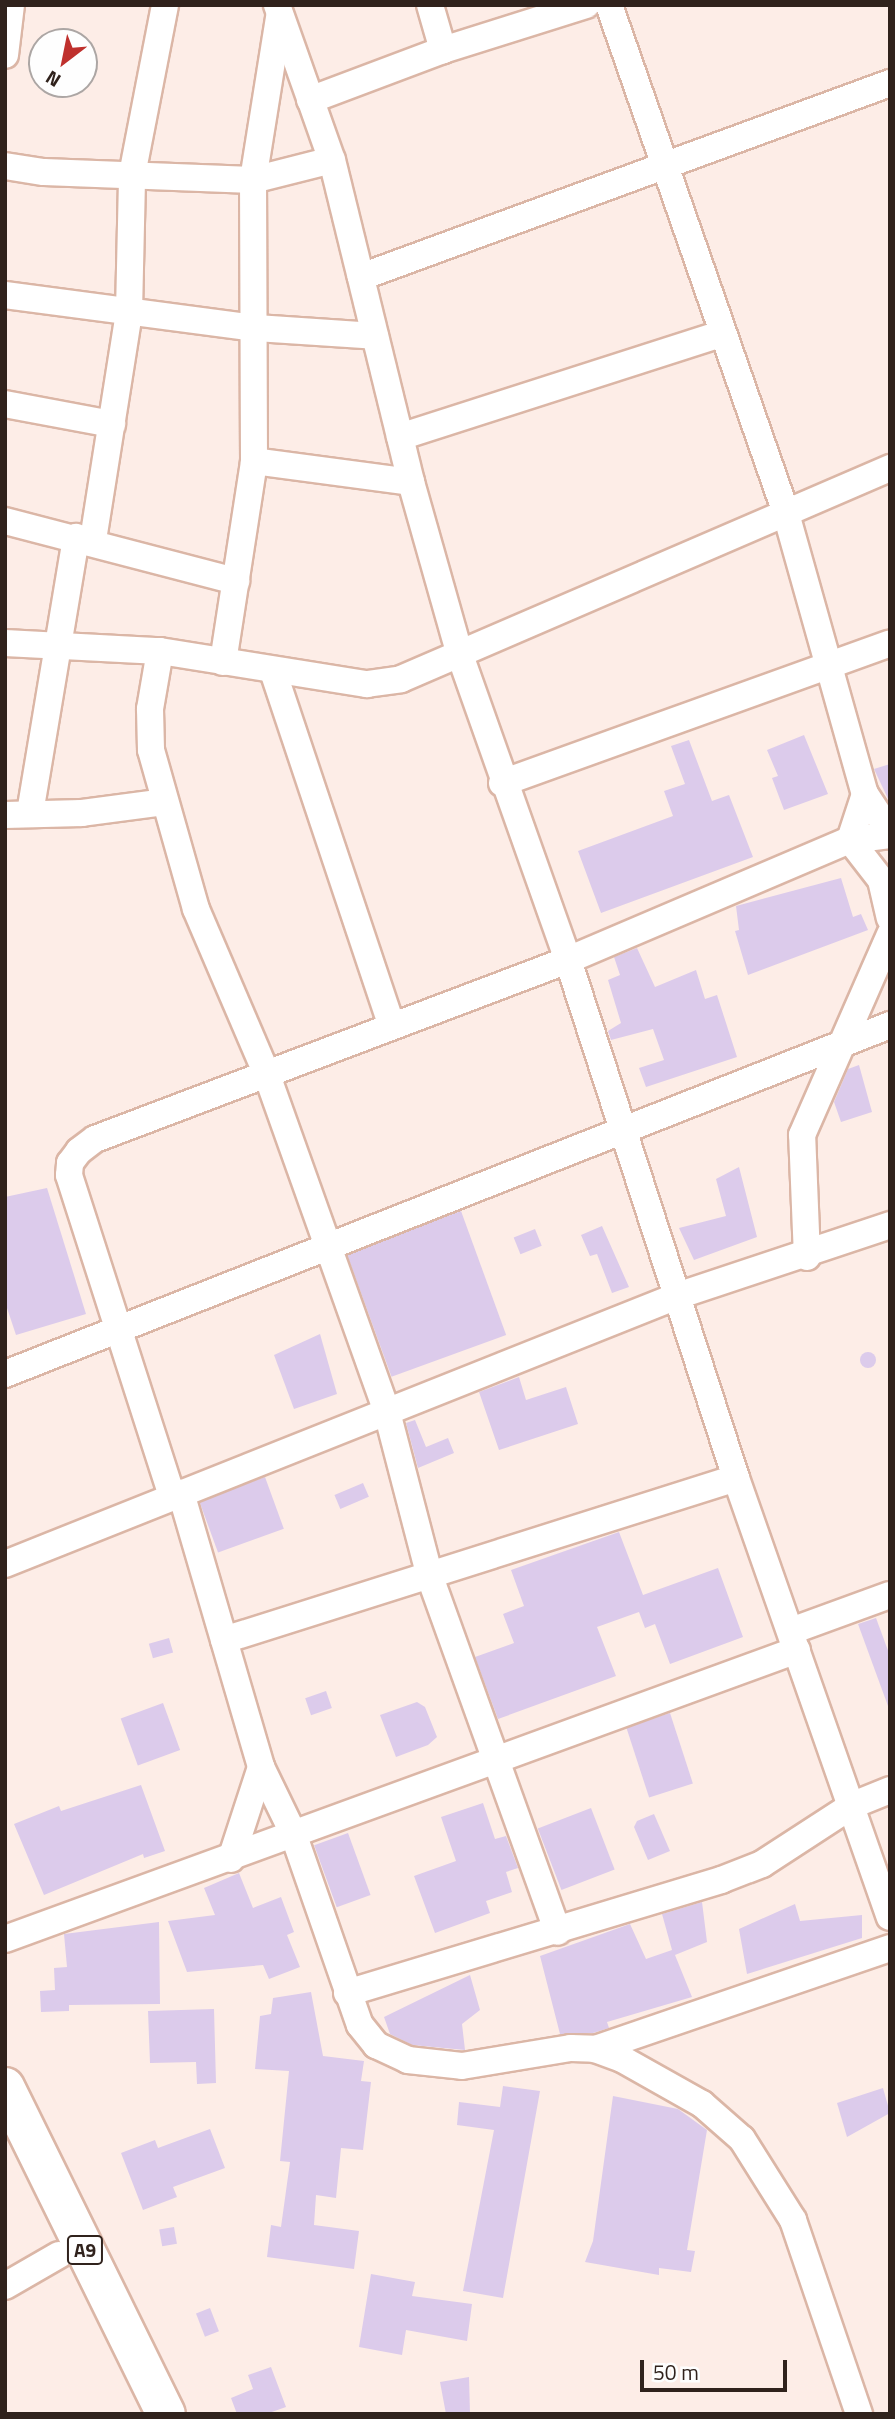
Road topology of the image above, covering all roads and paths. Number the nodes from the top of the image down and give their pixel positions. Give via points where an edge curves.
1 (11, 5) edge
2 (165, 5) edge
3 (430, 5) edge
4 (586, 5) edge
5 (609, 5) edge
6 (279, 9) edge
7 (443, 50) junction
8 (5, 55) edge
9 (890, 83) edge
10 (310, 100) junction
11 (332, 160) junction
12 (666, 162) junction
13 (5, 166) edge
14 (132, 175) junction
15 (253, 180) junction
16 (361, 277) junction
17 (5, 295) edge
18 (129, 312) junction
19 (256, 328) junction
20 (723, 333) junction
21 (374, 336) junction
22 (5, 404) edge
23 (112, 424) junction
24 (400, 436) junction
25 (254, 461) junction
26 (890, 468) edge
27 (411, 482) junction
28 (785, 510) junction
29 (5, 522) edge
30 (85, 539) junction
31 (236, 581) junction
32 (5, 643) edge
33 (890, 643) edge
34 (59, 644) junction
35 (160, 651) junction
36 (460, 655) junction
37 (223, 662) junction
38 (828, 665) junction
39 (274, 671) junction
40 (502, 783) junction
41 (865, 794) junction
42 (164, 802) junction
43 (18, 814) edge
44 (890, 833) edge
45 (850, 839) junction
46 (890, 918) edge
47 (890, 935) edge
48 (568, 960) junction
49 (391, 1024) junction
50 (890, 1025) edge
51 (844, 1042) junction
52 (267, 1075) junction
53 (623, 1132) junction
54 (890, 1226) edge
55 (327, 1248) junction
56 (807, 1256) junction
57 (677, 1296) junction
58 (116, 1331) junction
59 (5, 1374) edge
60 (387, 1412) junction
61 (736, 1478) junction
62 (176, 1494) junction
63 (5, 1564) edge
64 (430, 1577) junction
65 (890, 1595) edge
66 (224, 1640) junction
67 (794, 1641) junction
68 (496, 1757) junction
69 (261, 1768) junction
70 (890, 1790) edge
71 (853, 1805) junction
72 (293, 1833) junction
73 (231, 1859) junction
74 (890, 1917) edge
75 (558, 1932) junction
76 (5, 1939) edge
77 (890, 1948) edge
78 (347, 1993) junction
79 (595, 2049) junction
80 (5, 2087) edge
81 (5, 2144) edge
82 (59, 2255) junction
83 (5, 2286) edge
84 (138, 2414) edge
85 (166, 2414) edge
86 (859, 2414) edge

1 - 8 street
2 - 14 street
3 - 7 street
4 - 7 street
5 - 12 street
6 - 10 street
6 - 15 street
7 - 10 street
9 - 12 street
10 - 11 street
11 - 15 street
11 - 16 street
12 - 16 street
12 - 20 street
13 - 14 street
14 - 15 street
14 - 18 street
15 - 19 street
16 - 21 street
17 - 18 street
18 - 19 street
18 - 23 street
19 - 21 street
19 - 25 street
20 - 24 street
20 - 28 street
21 - 24 street
22 - 23 street
23 - 30 street
24 - 27 street
25 - 27 street
25 - 31 street
26 - 28 street
27 - 36 street
28 - 36 street
28 - 38 street
29 - 30 street
30 - 31 street
30 - 34 street
31 - 37 street
32 - 34 street
33 - 38 street
34 - 35 street
34 - 43 street
35 - 37 street
35 - 42 street via 148,733
36 - 39 street via 401,679 368,684
36 - 40 street
37 - 39 street
38 - 40 street
38 - 41 street
39 - 49 street
40 - 48 street
41 - 44 street
41 - 45 street
42 - 43 street via 82,813
42 - 52 street via 196,909
44 - 45 street
45 - 46 street via 881,880
45 - 48 street
47 - 51 street via 861,992
48 - 49 street
48 - 53 street
49 - 52 street
50 - 51 street
51 - 53 street
51 - 56 street via 802,1135
52 - 55 street
52 - 58 street via 95,1139 70,1163 69,1175
53 - 55 street
53 - 57 street
54 - 56 street
55 - 58 street
55 - 60 street
56 - 57 street
57 - 60 street
57 - 61 street
58 - 59 street
58 - 62 street
60 - 62 street
60 - 64 street
61 - 64 street
61 - 67 street
62 - 63 street
62 - 66 street
64 - 66 street
64 - 68 street
65 - 67 street
66 - 69 street
67 - 68 street
67 - 71 street
68 - 72 street
68 - 75 street
69 - 72 street
69 - 73 street
70 - 71 street
71 - 74 street
71 - 75 street via 762,1864
72 - 73 street
72 - 78 street
73 - 76 street
75 - 78 street
77 - 79 street
78 - 79 street via 360,2025 376,2045 408,2060 462,2066 571,2048
79 - 86 street via 702,2104 743,2139 793,2220
80 - 85 highway, A9
81 - 82 highway, A9
82 - 83 street
82 - 84 highway, A9

